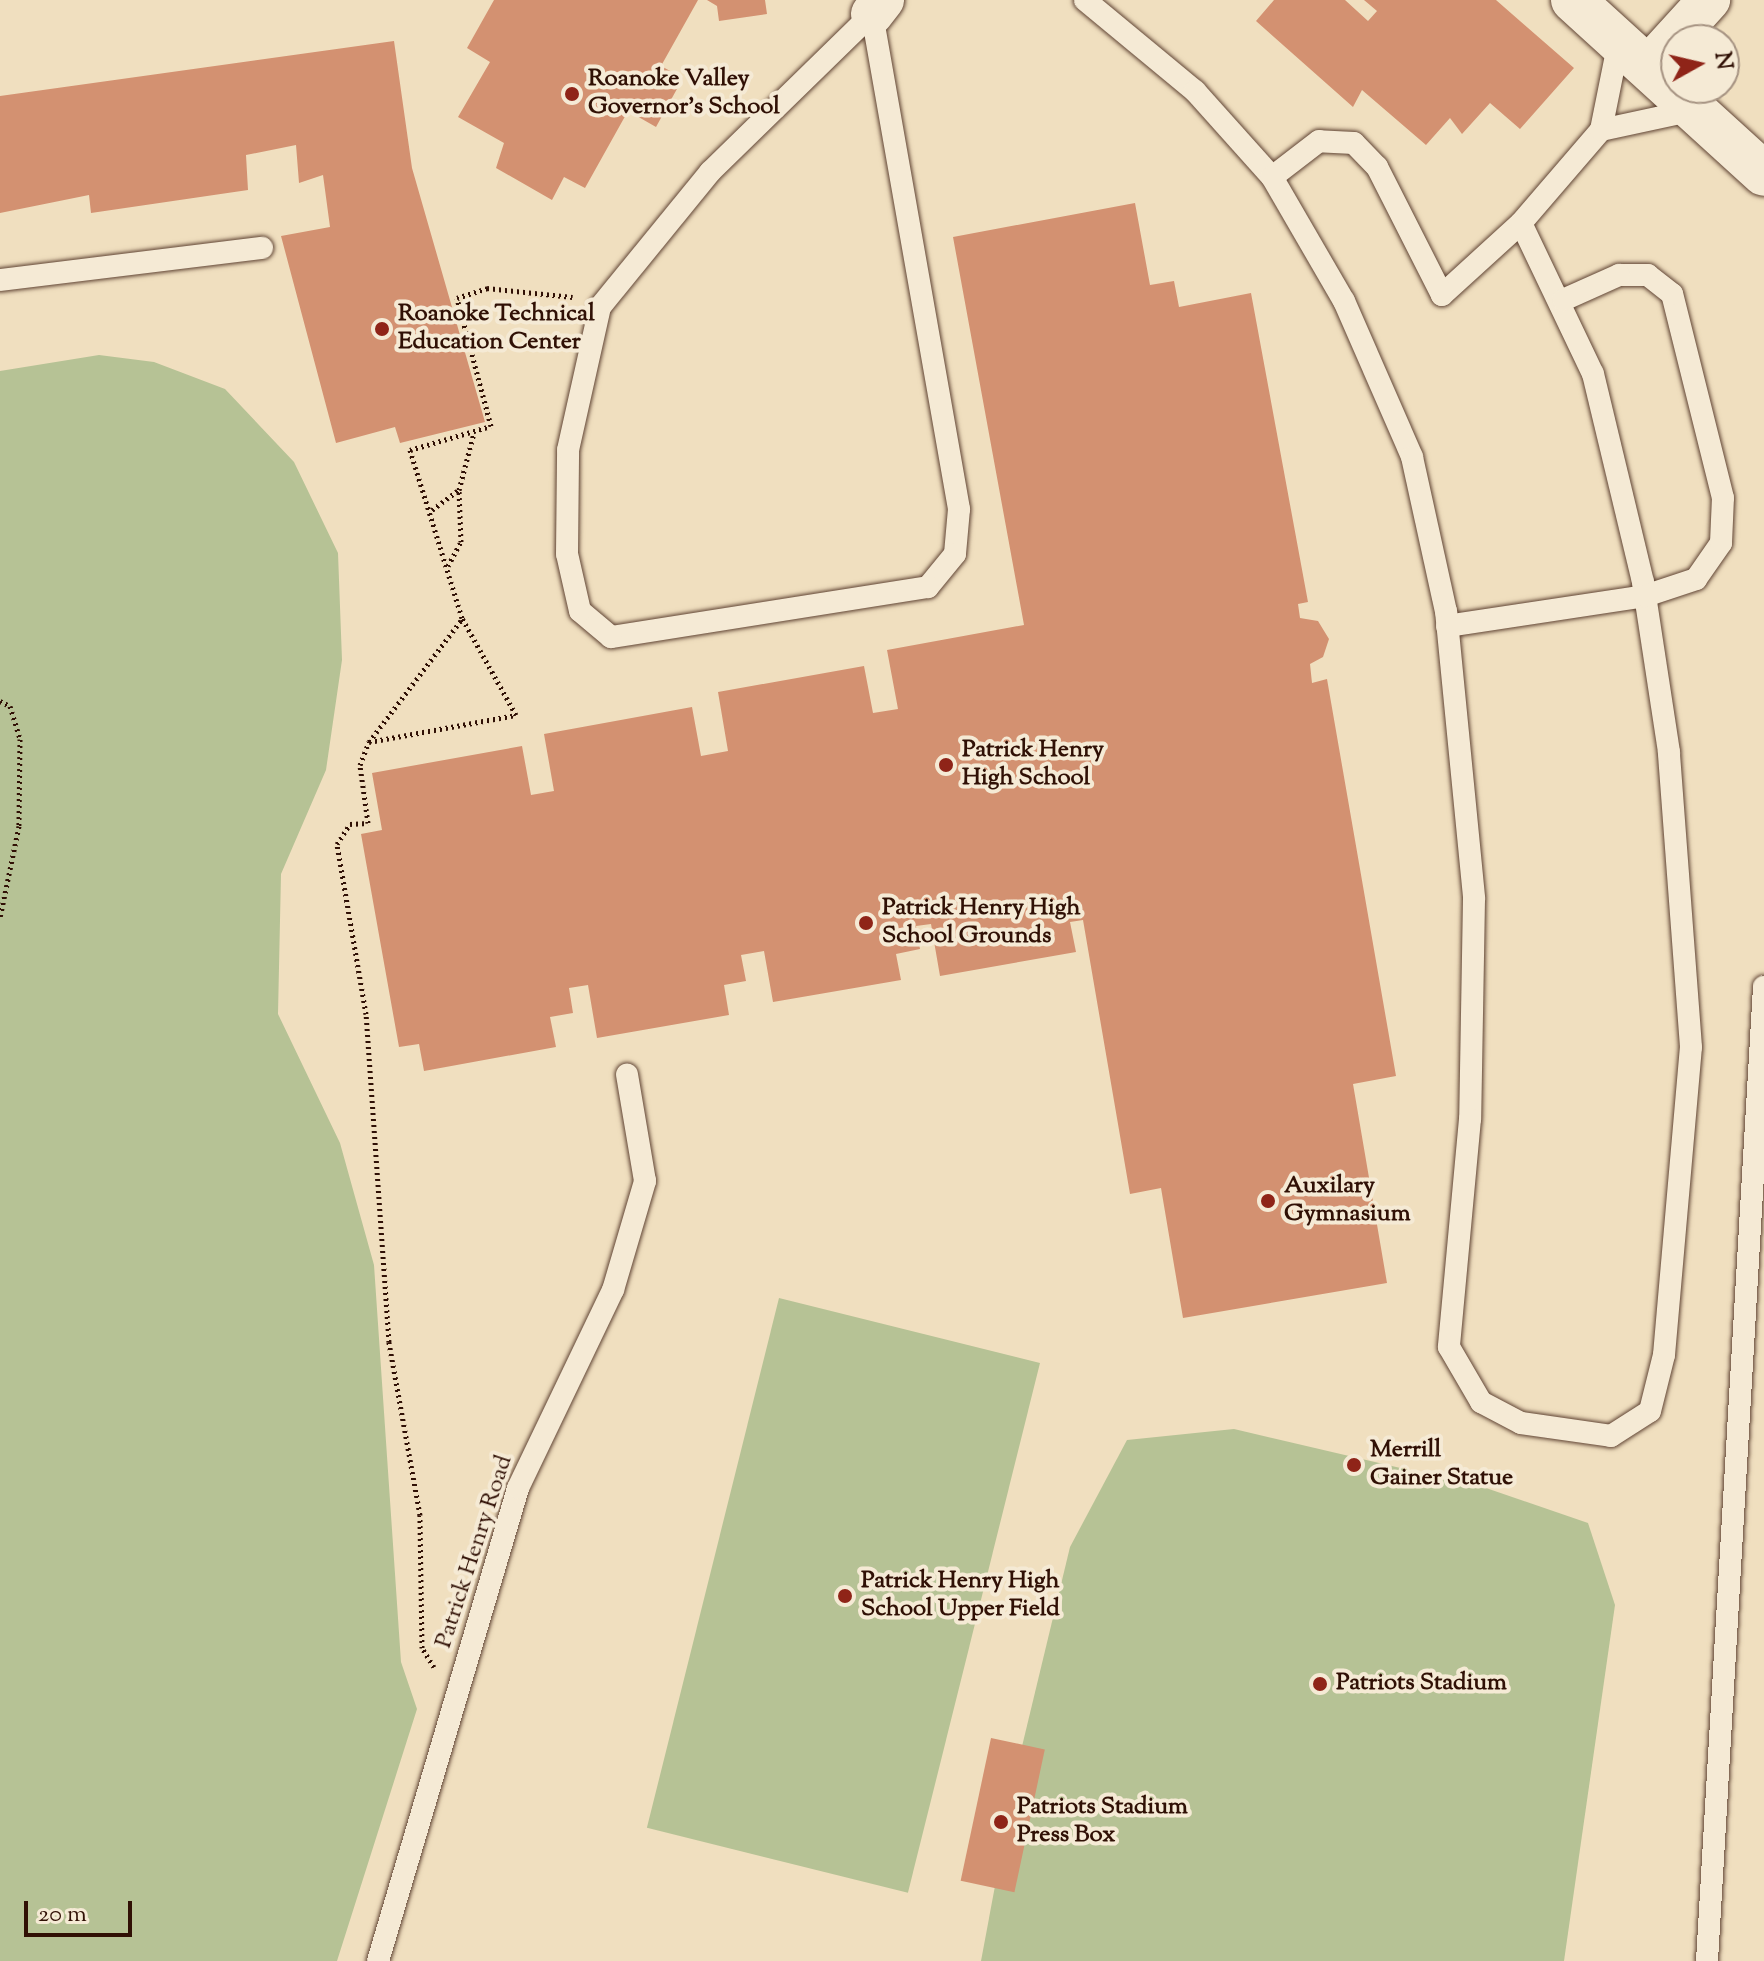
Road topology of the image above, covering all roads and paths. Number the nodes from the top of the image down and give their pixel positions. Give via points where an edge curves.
1 (1085, 0) edge
2 (1573, 0) edge
3 (1709, 0) edge
4 (877, 7) edge
5 (1633, 54) junction
6 (1694, 110) junction
7 (1601, 130) junction
8 (1764, 174) edge
9 (1272, 177) junction
10 (1521, 223) junction
11 (262, 248) dead end
12 (0, 280) edge
13 (1563, 300) junction
14 (600, 307) junction
15 (474, 432) junction
16 (459, 490) junction
17 (432, 510) junction
18 (447, 566) junction
19 (1645, 596) junction
20 (462, 618) junction
21 (1447, 626) junction
22 (0, 701) edge
23 (369, 742) junction
24 (0, 918) edge
25 (1764, 987) edge
26 (627, 1075) dead end
27 (455, 1701) junction
28 (378, 1961) edge
29 (1707, 1961) edge

1 - 9 lane via 1195,91
2 - 5 street
3 - 5 street
4 - 14 lane via 710,172
4 - 14 lane via 959,509 955,554 942,574 928,587 632,638 593,627 580,611 567,554 568,450
5 - 6 street
5 - 7 lane
6 - 7 lane
6 - 8 street
7 - 10 lane
9 - 10 lane via 1319,141 1354,143 1377,167 1442,295
9 - 21 lane via 1344,301 1412,457
10 - 13 lane
11 - 12 lane
13 - 19 lane via 1593,374
13 - 19 lane via 1619,275 1648,275 1672,294 1723,498 1721,543 1696,579
14 - 15 path via 546,289 487,288 457,298 491,426
15 - 16 path
15 - 17 path via 410,450
16 - 17 path
16 - 18 path via 461,542
17 - 18 path
18 - 20 path
19 - 21 lane
19 - 21 lane via 1669,752 1691,1047 1664,1355 1650,1411 1611,1436 1521,1423 1481,1402 1449,1347 1470,1119 1474,899
20 - 23 path
20 - 23 path via 516,715
22 - 24 path via 10,706 20,739 19,826
23 - 27 path via 360,765 368,823 350,824 337,844 366,1014 389,1342 420,1515 422,1648
25 - 29 lane
26 - 27 lane, Patrick Henry Road via 645,1181 613,1290 518,1488
27 - 28 lane, Patrick Henry Road

